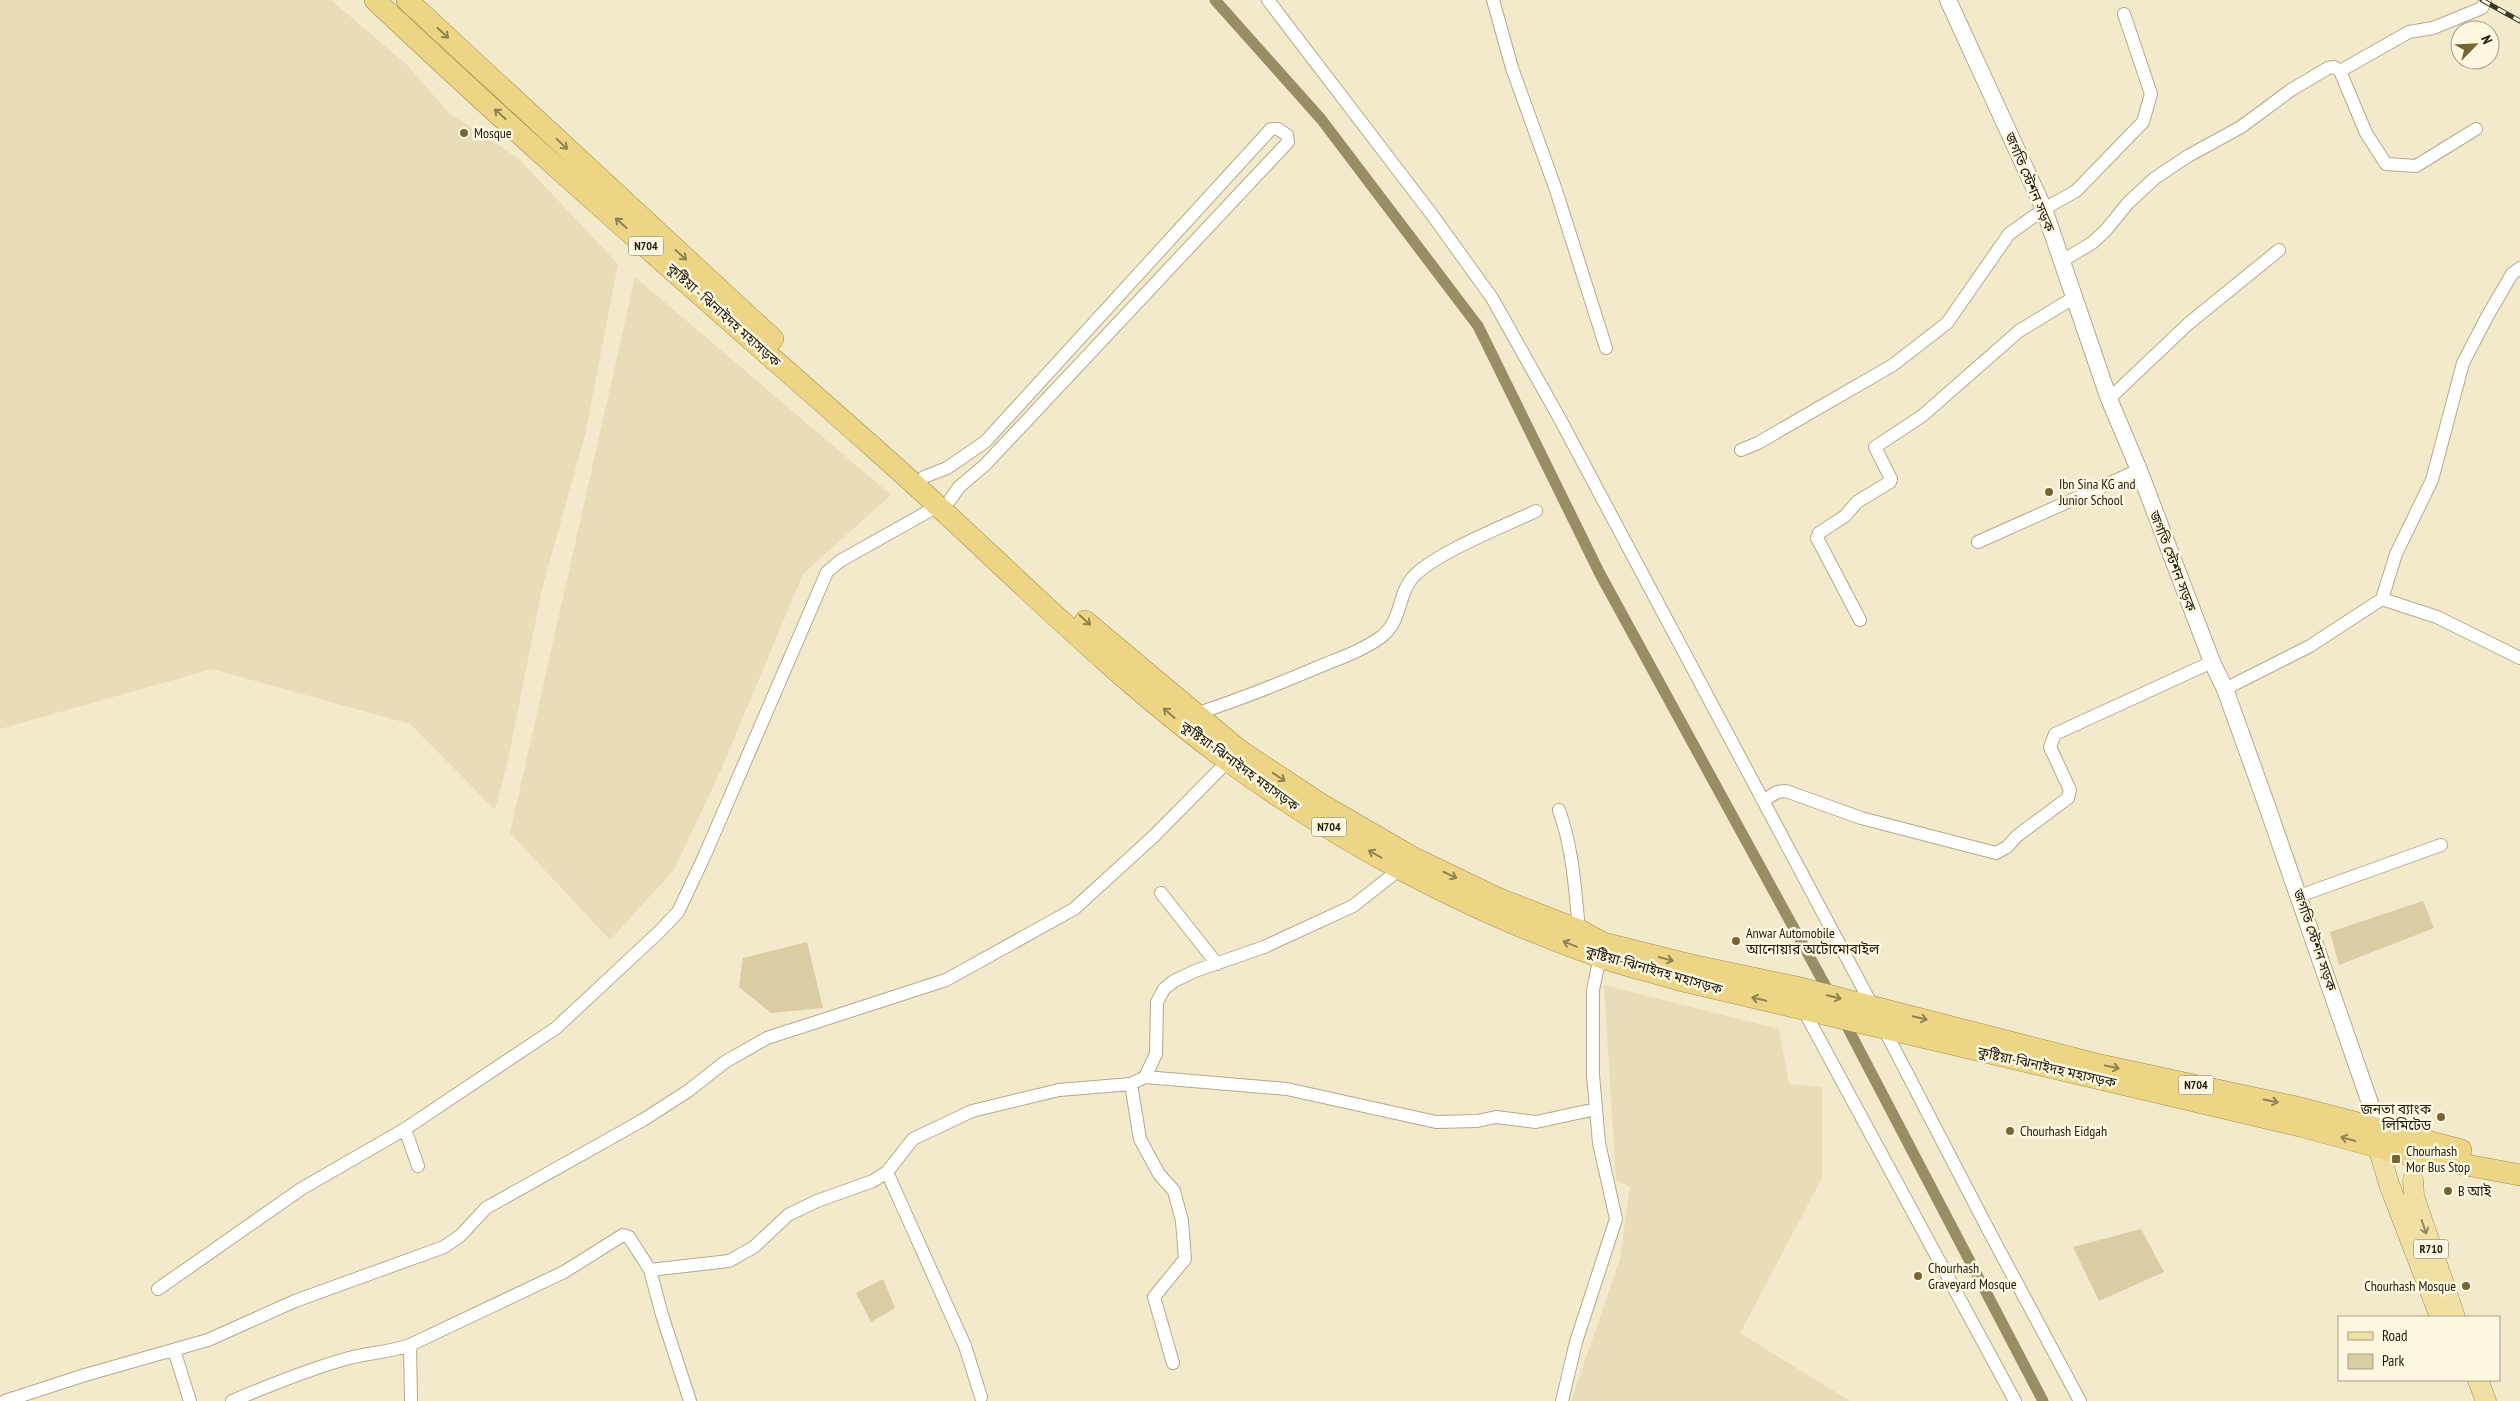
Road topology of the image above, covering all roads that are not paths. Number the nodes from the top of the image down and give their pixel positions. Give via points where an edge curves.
1 (375, 0) edge
2 (407, 0) edge
3 (1268, 0) edge
4 (1493, 0) edge
5 (1948, 0) edge
6 (2484, 2) dead end
7 (2124, 14) dead end
8 (2340, 71) junction
9 (2476, 129) dead end
10 (2044, 209) junction
11 (2279, 250) dead end
12 (2062, 261) junction
13 (2520, 268) edge
14 (2075, 297) junction
15 (1606, 348) dead end
16 (2110, 399) junction
17 (1740, 450) dead end
18 (2139, 470) junction
19 (934, 493) junction
20 (1536, 511) dead end
21 (1978, 542) dead end
22 (2382, 599) junction
23 (1860, 620) dead end
24 (2520, 658) edge
25 (2212, 662) junction
26 (2225, 690) junction
27 (1195, 714) junction
28 (1234, 755) junction
29 (1763, 801) junction
30 (1559, 810) dead end
31 (2441, 845) dead end
32 (1407, 863) junction
33 (1161, 893) dead end
34 (2299, 896) junction
35 (1579, 930) junction
36 (1602, 950) junction
37 (1217, 964) junction
38 (1805, 1009) junction
39 (1876, 1020) junction
40 (1145, 1077) junction
41 (1131, 1084) junction
42 (1596, 1110) junction
43 (405, 1129) junction
44 (2378, 1138) junction
45 (2432, 1151) junction
46 (2520, 1161) edge
47 (418, 1166) dead end
48 (887, 1172) junction
49 (2520, 1175) edge
50 (2413, 1180) junction
51 (2390, 1184) junction
52 (650, 1270) junction
53 (158, 1289) dead end
54 (2440, 1316) edge
55 (2455, 1316) edge
56 (410, 1345) junction
57 (174, 1350) junction
58 (1174, 1363) dead end
59 (2464, 1381) edge
60 (2478, 1381) edge
61 (981, 1397) dead end
62 (248, 1398) edge
63 (5, 1401) edge
64 (190, 1401) edge
65 (232, 1401) edge
66 (411, 1401) edge
67 (690, 1401) edge
68 (1562, 1401) edge
69 (2015, 1401) edge
70 (2080, 1401) edge
71 (2472, 1401) edge
72 (2486, 1401) edge

19 -> 1 highway, কুষ্টিয়া - ঝিনাইদহ মহাসড়ক / N704 via 627,230
2 -> 19 highway, কুষ্টিয়া - ঝিনাইদহ মহাসড়ক / N704
3 - 29 street via 1492,298
4 - 15 street via 1512,68 1556,190
5 - 10 street, জগতি স্টেশন সড়ক
6 - 8 street via 2482,8 2433,28 2409,32
7 - 10 street via 2151,94 2144,122 2076,191
8 - 9 street via 2366,133 2386,164 2416,166
8 - 12 street via 2334,67 2320,72 2241,127 2155,178 2092,243
10 - 12 street, জগতি স্টেশন সড়ক
10 - 17 street via 2010,234 1948,324 1893,365 1758,443
11 - 16 street via 2188,324
12 - 14 street, জগতি স্টেশন সড়ক
13 - 22 street via 2512,274 2463,362 2432,480 2396,554
14 - 16 street, জগতি স্টেশন সড়ক
14 - 23 street via 2019,331 1922,416 1875,447 1890,482 1857,502 1817,538
16 - 18 street, জগতি স্টেশন সড়ক
18 - 21 street
18 - 25 street, জগতি স্টেশন সড়ক
19 - 19 street via 947,468 985,442 1271,129 1287,135 1288,142 985,464 959,487
19 -> 27 highway, কুষ্টিয়া-ঝিনাইদহ মহাসড়ক / N704
28 -> 19 highway, কুষ্টিয়া-ঝিনাইদহ মহাসড়ক / N704 via 1104,658
19 - 43 street via 827,572 678,912 556,1028
20 - 27 street via 1435,560 1413,576 1402,597 1394,625 1380,638 1353,653 1249,696
22 - 24 street via 2437,617
22 - 26 street via 2310,646
25 - 26 street, জগতি স্টেশন সড়ক
25 - 29 street via 2055,734 2050,747 2070,790 2068,798 1996,853 1860,818 1786,791 1777,792
26 - 34 street, জগতি স্টেশন সড়ক
27 - 28 highway, কুষ্টিয়া-ঝিনাইদহ মহাসড়ক / N704
28 - 32 highway, কুষ্টিয়া-ঝিনাইদহ মহাসড়ক / N704 via 1294,796
28 - 57 street via 1154,836 1074,909 1040,929 946,980 767,1038 725,1062 643,1120 486,1208 460,1236 444,1247 295,1301 208,1340
29 - 39 street
30 - 35 street via 1574,867
31 - 34 street
32 -> 35 highway, কুষ্টিয়া-ঝিনাইদহ মহাসড়ক / N704
36 -> 32 highway, কুষ্টিয়া-ঝিনাইদহ মহাসড়ক / N704 via 1490,912
32 - 37 street via 1353,906 1264,947
33 - 37 street
34 - 44 street, জগতি স্টেশন সড়ক
35 - 36 highway, কুষ্টিয়া-ঝিনাইদহ মহাসড়ক / N704
38 -> 36 highway, কুষ্টিয়া-ঝিনাইদহ মহাসড়ক / N704 via 1679,980
36 -> 39 highway, কুষ্টিয়া-ঝিনাইদহ মহাসড়ক / N704 via 1796,987
36 - 42 street via 1593,990
37 - 40 street via 1174,981 1164,989 1157,1002 1156,1054
38 - 39 highway, কুষ্টিয়া-ঝিনাইদহ মহাসড়ক / N704
38 - 69 street
39 - 44 highway, কুষ্টিয়া-ঝিনাইদহ মহাসড়ক / N704 via 2084,1069 2292,1106
39 - 70 street
40 - 41 street
40 - 42 street via 1287,1089 1436,1122 1477,1122 1496,1117 1536,1122
41 - 48 street via 1059,1090 972,1111 913,1138
41 - 58 street via 1140,1139 1159,1174 1174,1191 1182,1221 1185,1259 1154,1297
42 - 68 street via 1599,1142 1616,1219 1576,1342
43 - 47 street
43 - 53 street via 301,1188
44 - 45 highway, কুষ্টিয়া-ঝিনাইদহ মহাসড়ক / N704
44 - 51 main road, R710
45 - 46 highway, কুষ্টিয়া-ঝিনাইদহ মহাসড়ক / N704
45 - 49 highway, কুষ্টিয়া-ঝিনাইদহ মহাসড়ক / N704
45 - 50 main road
48 - 52 street via 873,1181 788,1215 754,1247 729,1261
48 - 61 street via 965,1346
50 - 51 main road
50 -> 55 main road, R710 via 2414,1196
51 - 54 main road, R710
52 - 56 street via 629,1237 623,1235 564,1272
52 - 67 street
56 - 62 street via 304,1372
56 - 66 street
57 - 63 street
57 - 64 street
59 - 71 main road
60 - 72 main road
62 - 65 street

